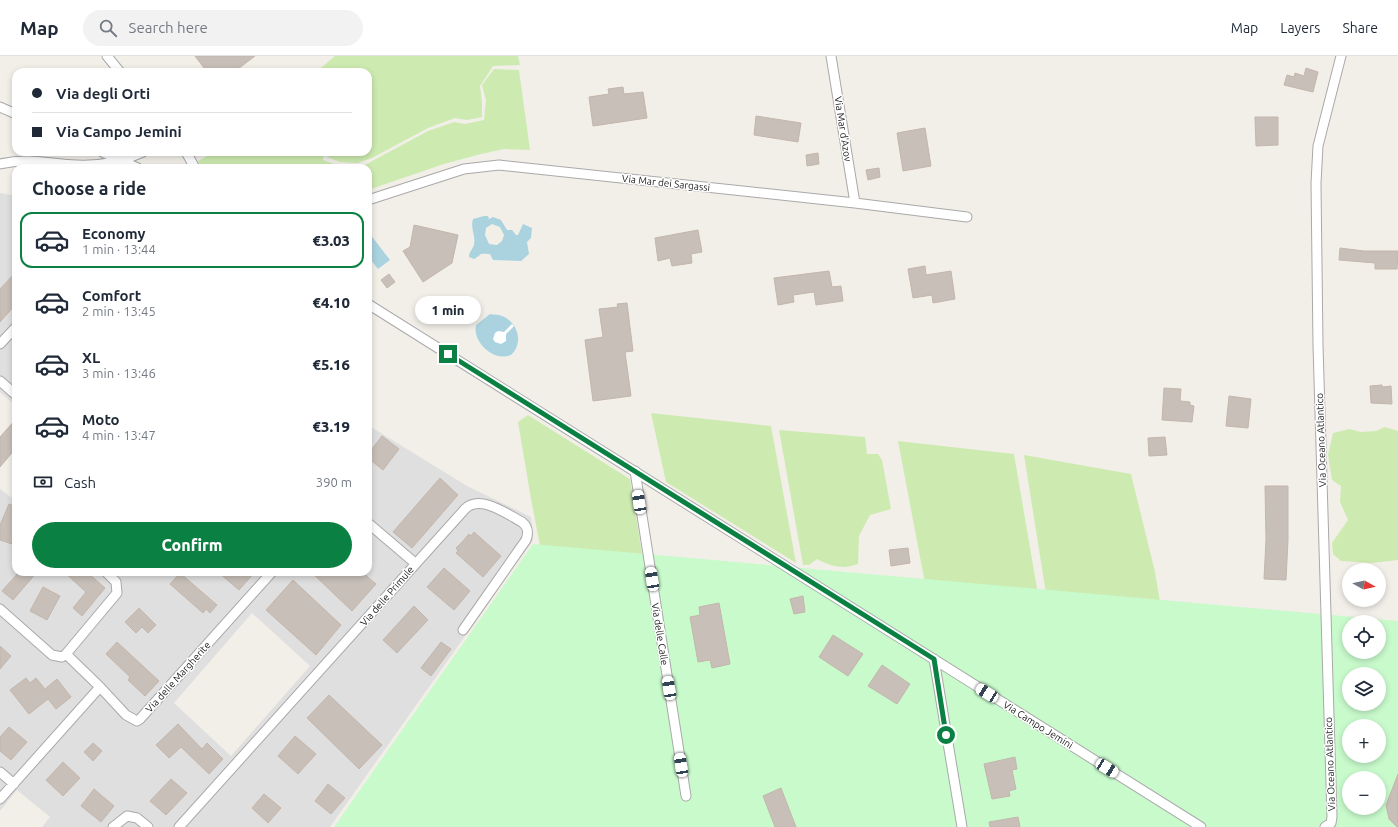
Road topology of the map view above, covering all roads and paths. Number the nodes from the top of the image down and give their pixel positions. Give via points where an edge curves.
1 (107, 56) edge
2 (831, 56) edge
3 (1341, 56) edge
4 (117, 68) edge
5 (0, 107) edge
6 (12, 112) edge
7 (111, 156) edge
8 (134, 156) edge
9 (122, 161) junction
10 (0, 164) edge
11 (68, 164) edge
12 (104, 164) edge
13 (129, 164) edge
14 (372, 199) edge
15 (855, 203) junction
16 (968, 217) dead end
17 (372, 307) edge
18 (12, 331) edge
19 (0, 344) edge
20 (0, 381) edge
21 (12, 392) edge
22 (635, 471) junction
23 (372, 526) edge
24 (415, 563) junction
25 (110, 576) edge
26 (268, 576) edge
27 (0, 609) edge
28 (463, 630) dead end
29 (66, 654) junction
30 (934, 659) junction
31 (100, 687) junction
32 (0, 772) edge
33 (14, 784) junction
34 (686, 796) dead end
35 (0, 799) edge
36 (1327, 826) edge
37 (112, 827) edge
38 (148, 827) edge
39 (179, 827) edge
40 (962, 827) edge
41 (1200, 827) edge

1 - 4 street
2 - 15 street, Via Mar d'Azov
3 - 36 street, Via Oceano Atlantico via 1318,146 1316,183 1318,345 1332,806 1332,821
5 - 6 street
7 - 9 street
8 - 9 street
9 - 12 street
9 - 13 street
10 - 11 street via 30,160
14 - 15 street, Via Mar dei Sargassi via 464,169 499,165
15 - 16 street, Via Mar dei Sargassi
17 - 22 street, Via Campo Jemini
18 - 19 street
20 - 21 street
22 - 30 street, Via Campo Jemini
22 - 34 street, Via delle Calle
23 - 24 street
24 - 28 street, Via delle Primule via 465,508 472,504 490,506 527,526 526,540
24 - 39 street, Via delle Primule
25 - 29 street via 116,582 116,593
26 - 31 street, Via delle Margherite via 138,720 126,715
27 - 29 street via 52,655 59,657
29 - 31 street
30 - 40 street
30 - 41 street, Via Campo Jemini
31 - 33 street
32 - 33 street
33 - 35 street
37 - 38 street via 127,816 137,818

